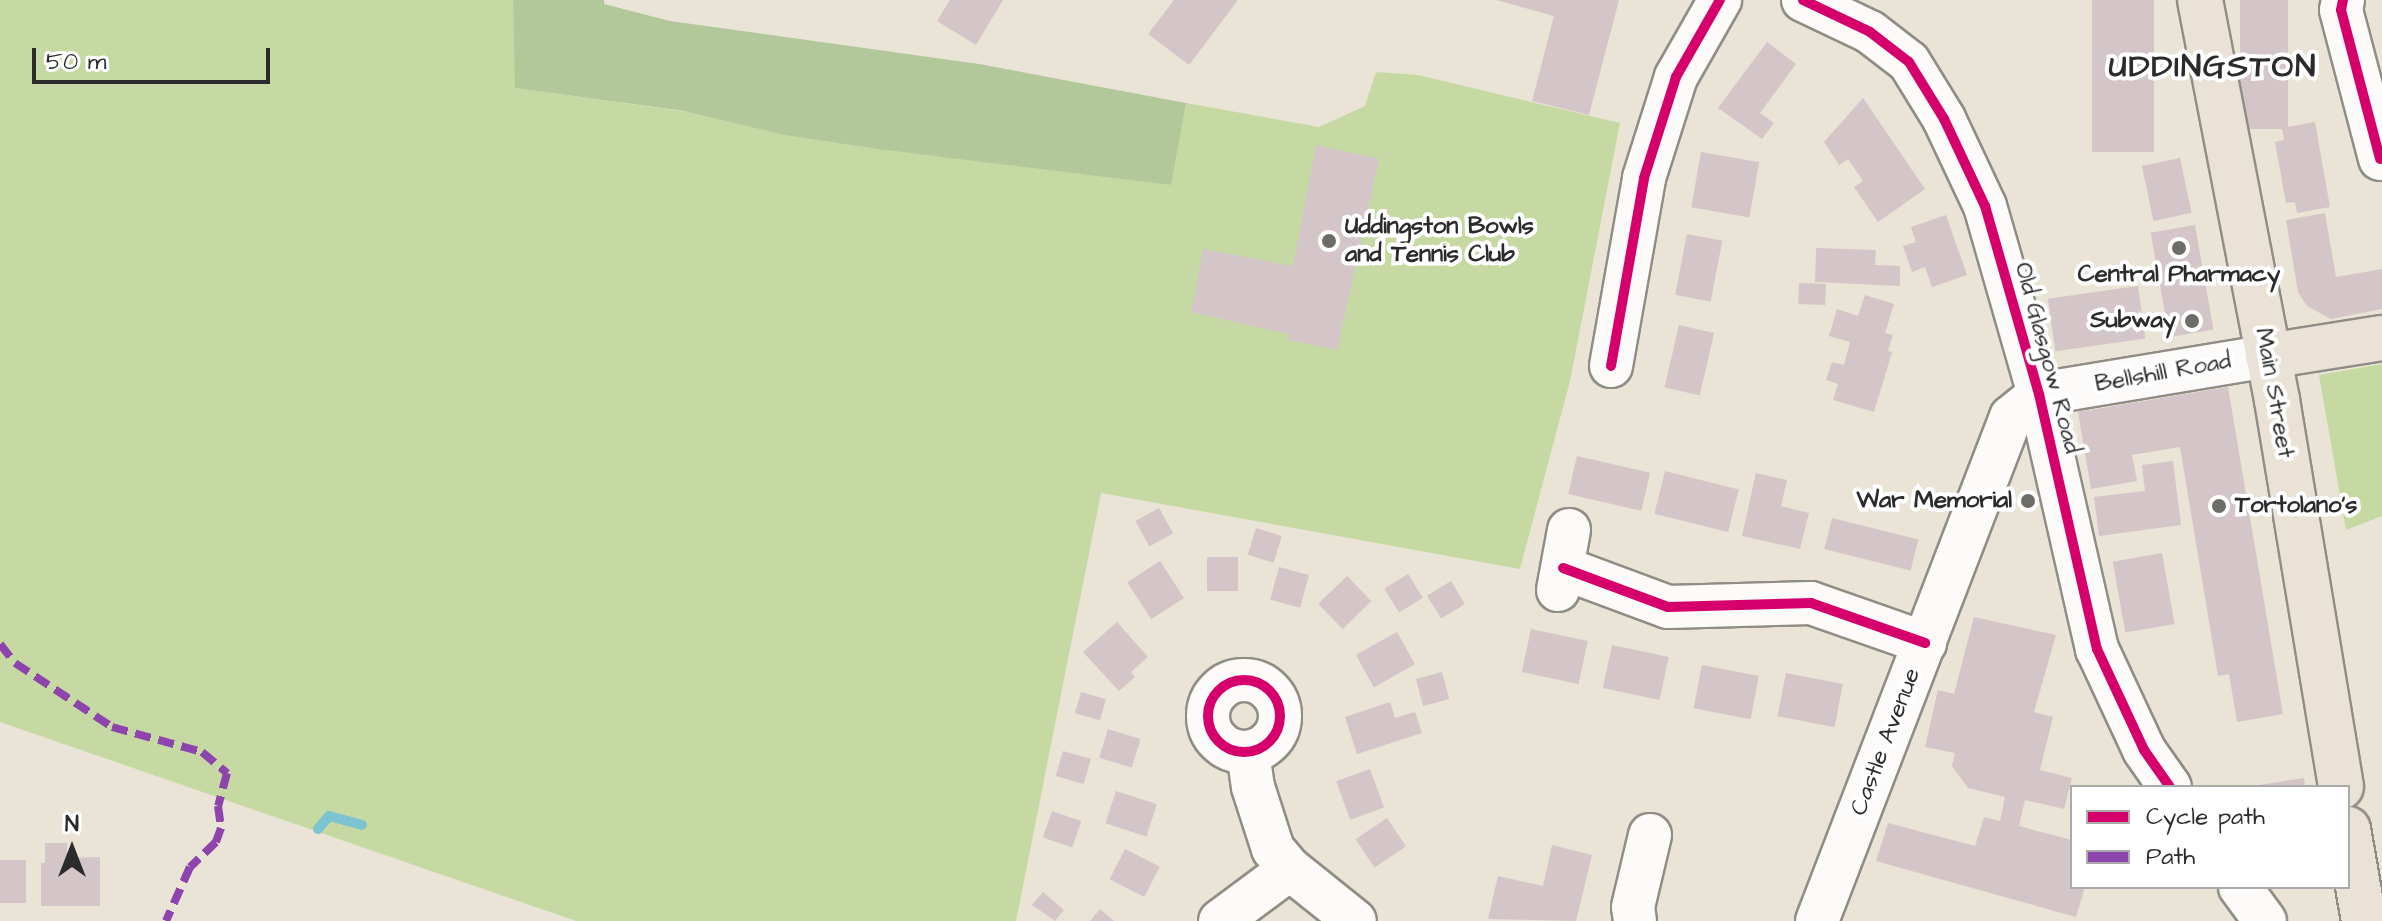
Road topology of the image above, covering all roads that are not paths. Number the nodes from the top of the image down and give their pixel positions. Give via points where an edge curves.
1 (1720, 0) edge
2 (1803, 0) edge
3 (2200, 0) edge
4 (2343, 0) edge
5 (2380, 159) dead end
6 (2382, 338) edge
7 (2268, 356) junction
8 (1611, 366) dead end
9 (2039, 394) junction
10 (1995, 459) junction
11 (2059, 481) junction
12 (1563, 563) dead end
13 (1925, 643) junction
14 (1248, 752) dead end
15 (2169, 785) edge
16 (2341, 785) edge
17 (1650, 835) dead end
18 (2350, 840) edge
19 (1290, 869) junction
20 (2241, 889) edge
21 (1220, 921) edge
22 (1355, 921) edge
23 (1635, 921) edge
24 (1817, 921) edge
25 (2265, 921) edge
26 (2364, 921) edge

1 - 8 street via 1676,77 1644,178
2 - 9 street, Old Glasgow Road via 1892,46 1909,62 1944,119 1985,206
3 - 7 main road, Main Street
4 - 5 street via 2341,10
6 - 7 main road, Bellshill Road
7 - 9 street, Bellshill Road
7 - 16 main road, Main Street
9 - 10 street, Castle Avenue via 2011,417
9 - 11 street, Old Glasgow Road
10 - 11 street
10 - 13 street, Castle Avenue
11 - 15 street, Old Glasgow Road via 2097,649 2144,750
12 - 13 street via 1668,607 1811,603
13 - 24 street, Castle Avenue
14 - 19 street via 1261,819 1273,849
17 - 23 street via 1633,907
18 - 26 main road
19 - 21 street
19 - 22 street
20 - 25 street

